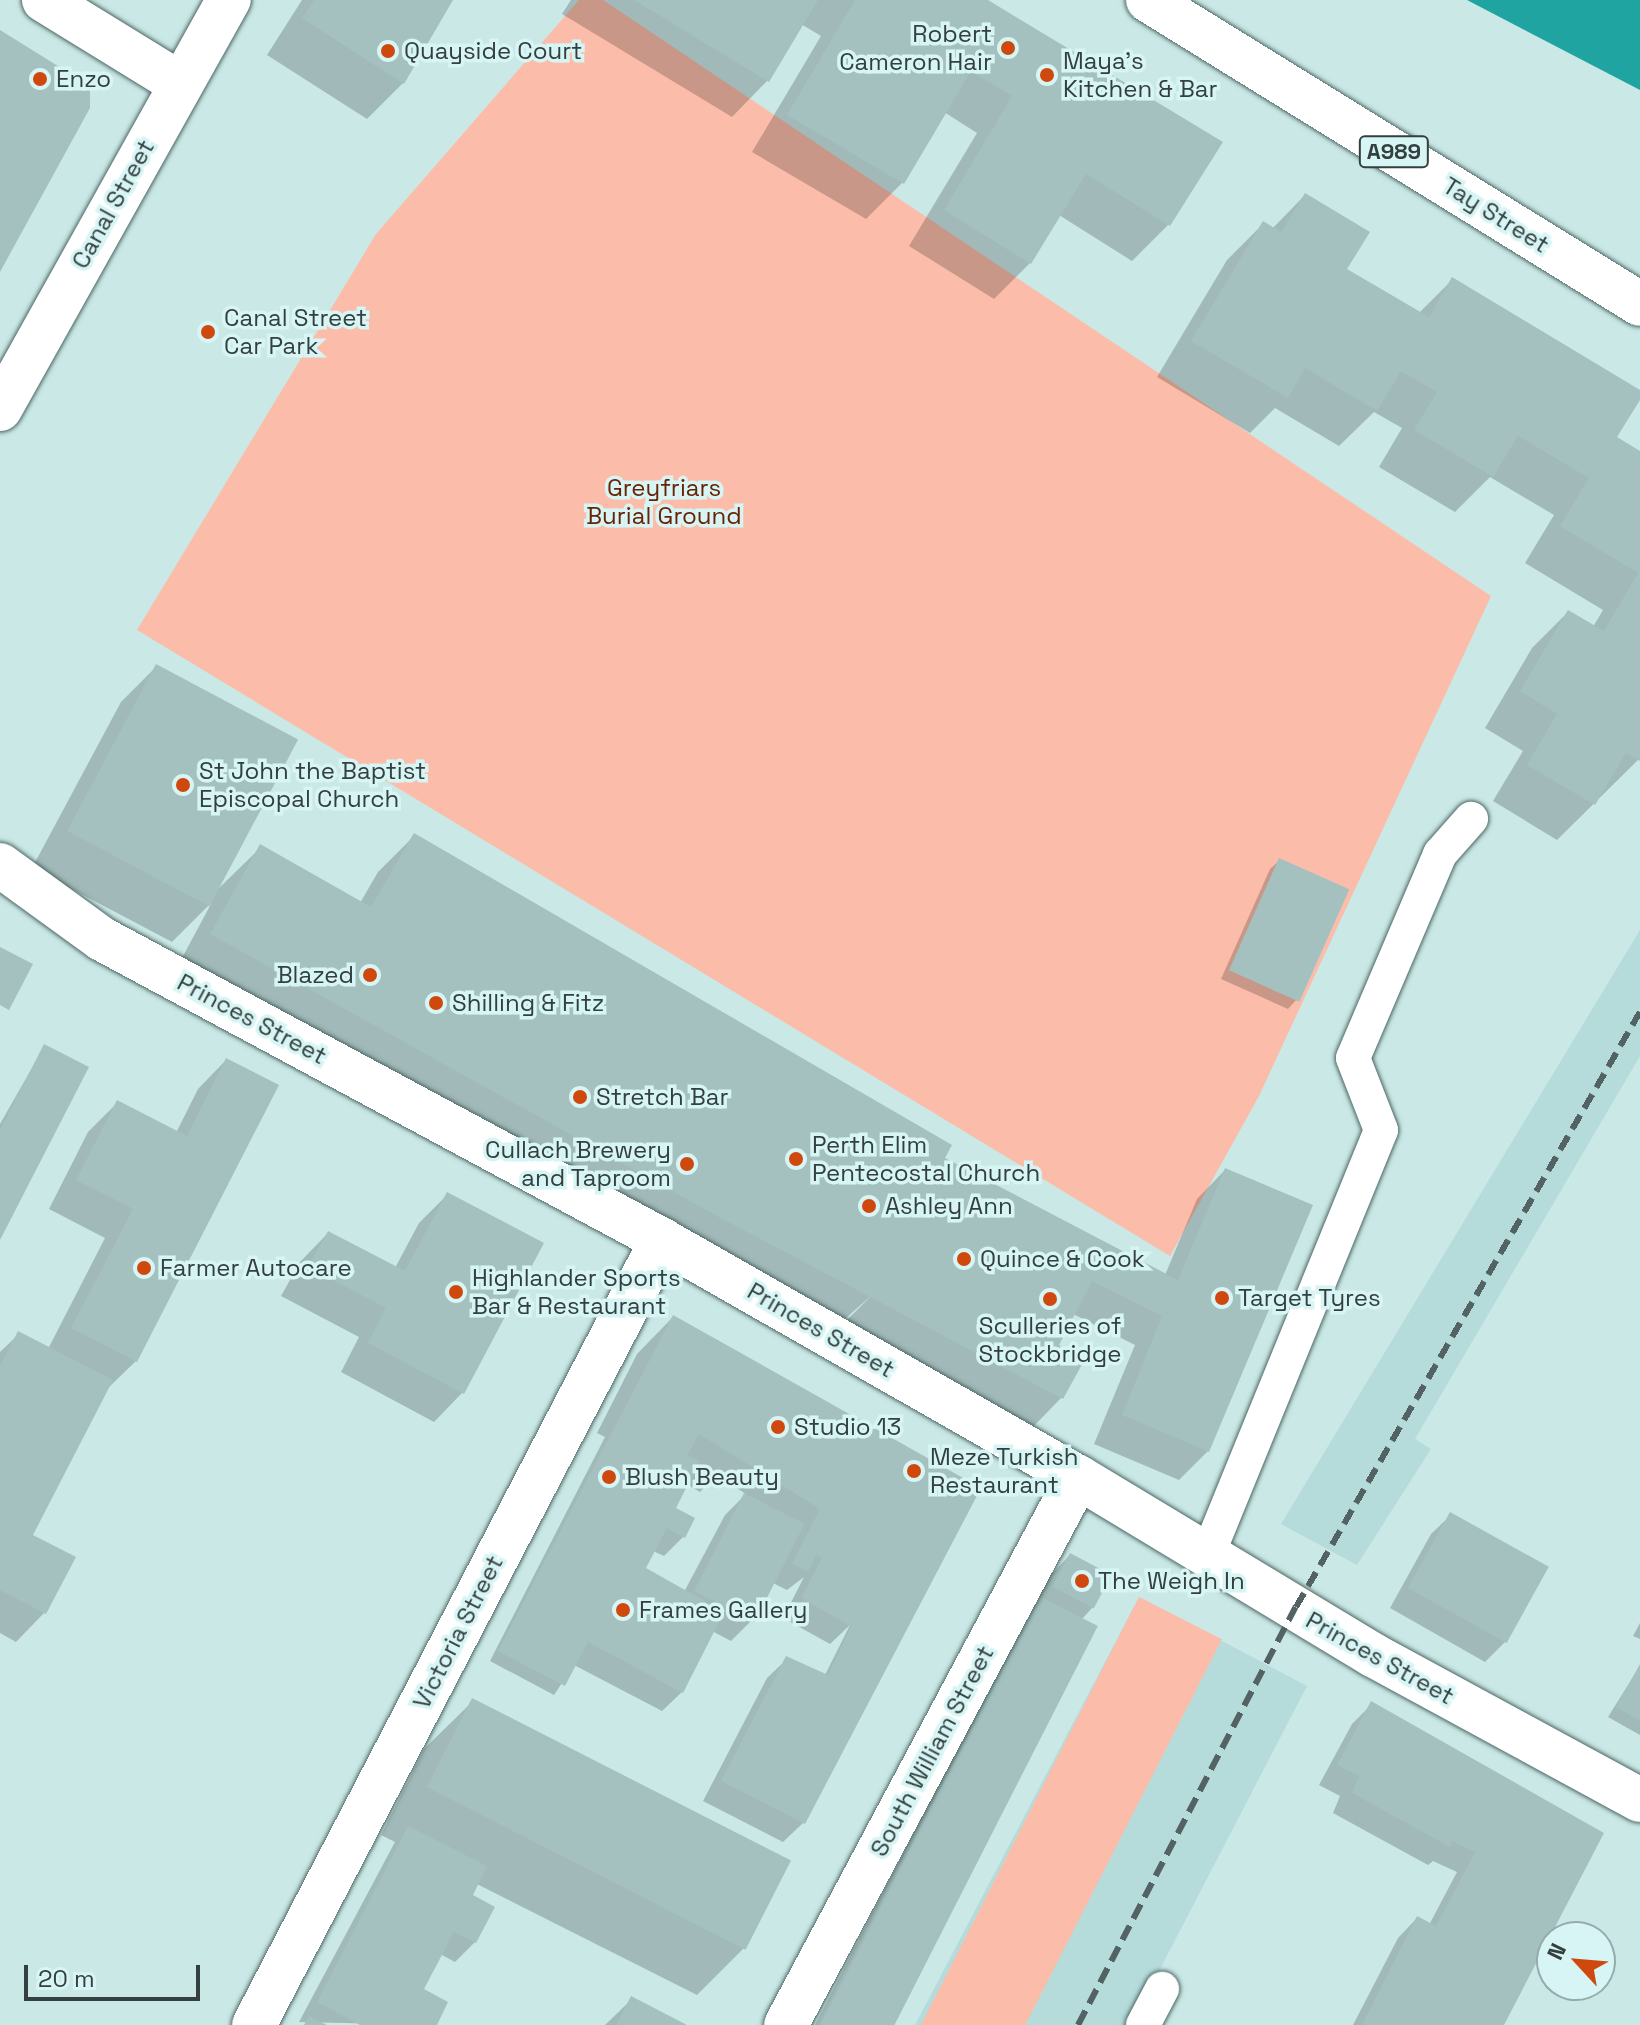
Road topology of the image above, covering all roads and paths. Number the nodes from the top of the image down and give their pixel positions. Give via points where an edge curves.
1 (44, 0) edge
2 (229, 0) edge
3 (1148, 0) edge
4 (179, 83) junction
5 (1640, 304) edge
6 (0, 409) edge
7 (1471, 819) dead end
8 (0, 865) edge
9 (662, 1240) junction
10 (1078, 1477) junction
11 (1206, 1559) junction
12 (1640, 1800) edge
13 (1162, 1989) dead end
14 (254, 2025) edge
15 (786, 2025) edge
16 (1143, 2025) edge

1 - 4 street
2 - 4 street, Canal Street
3 - 5 street, Tay Street / A989
4 - 6 street, Canal Street
7 - 11 lane via 1440,854 1353,1058 1381,1130
8 - 9 street, Princes Street via 102,939
9 - 10 street, Princes Street
9 - 14 street, Victoria Street
10 - 11 street, Princes Street
10 - 15 street, South William Street
11 - 12 street, Princes Street
13 - 16 lane

